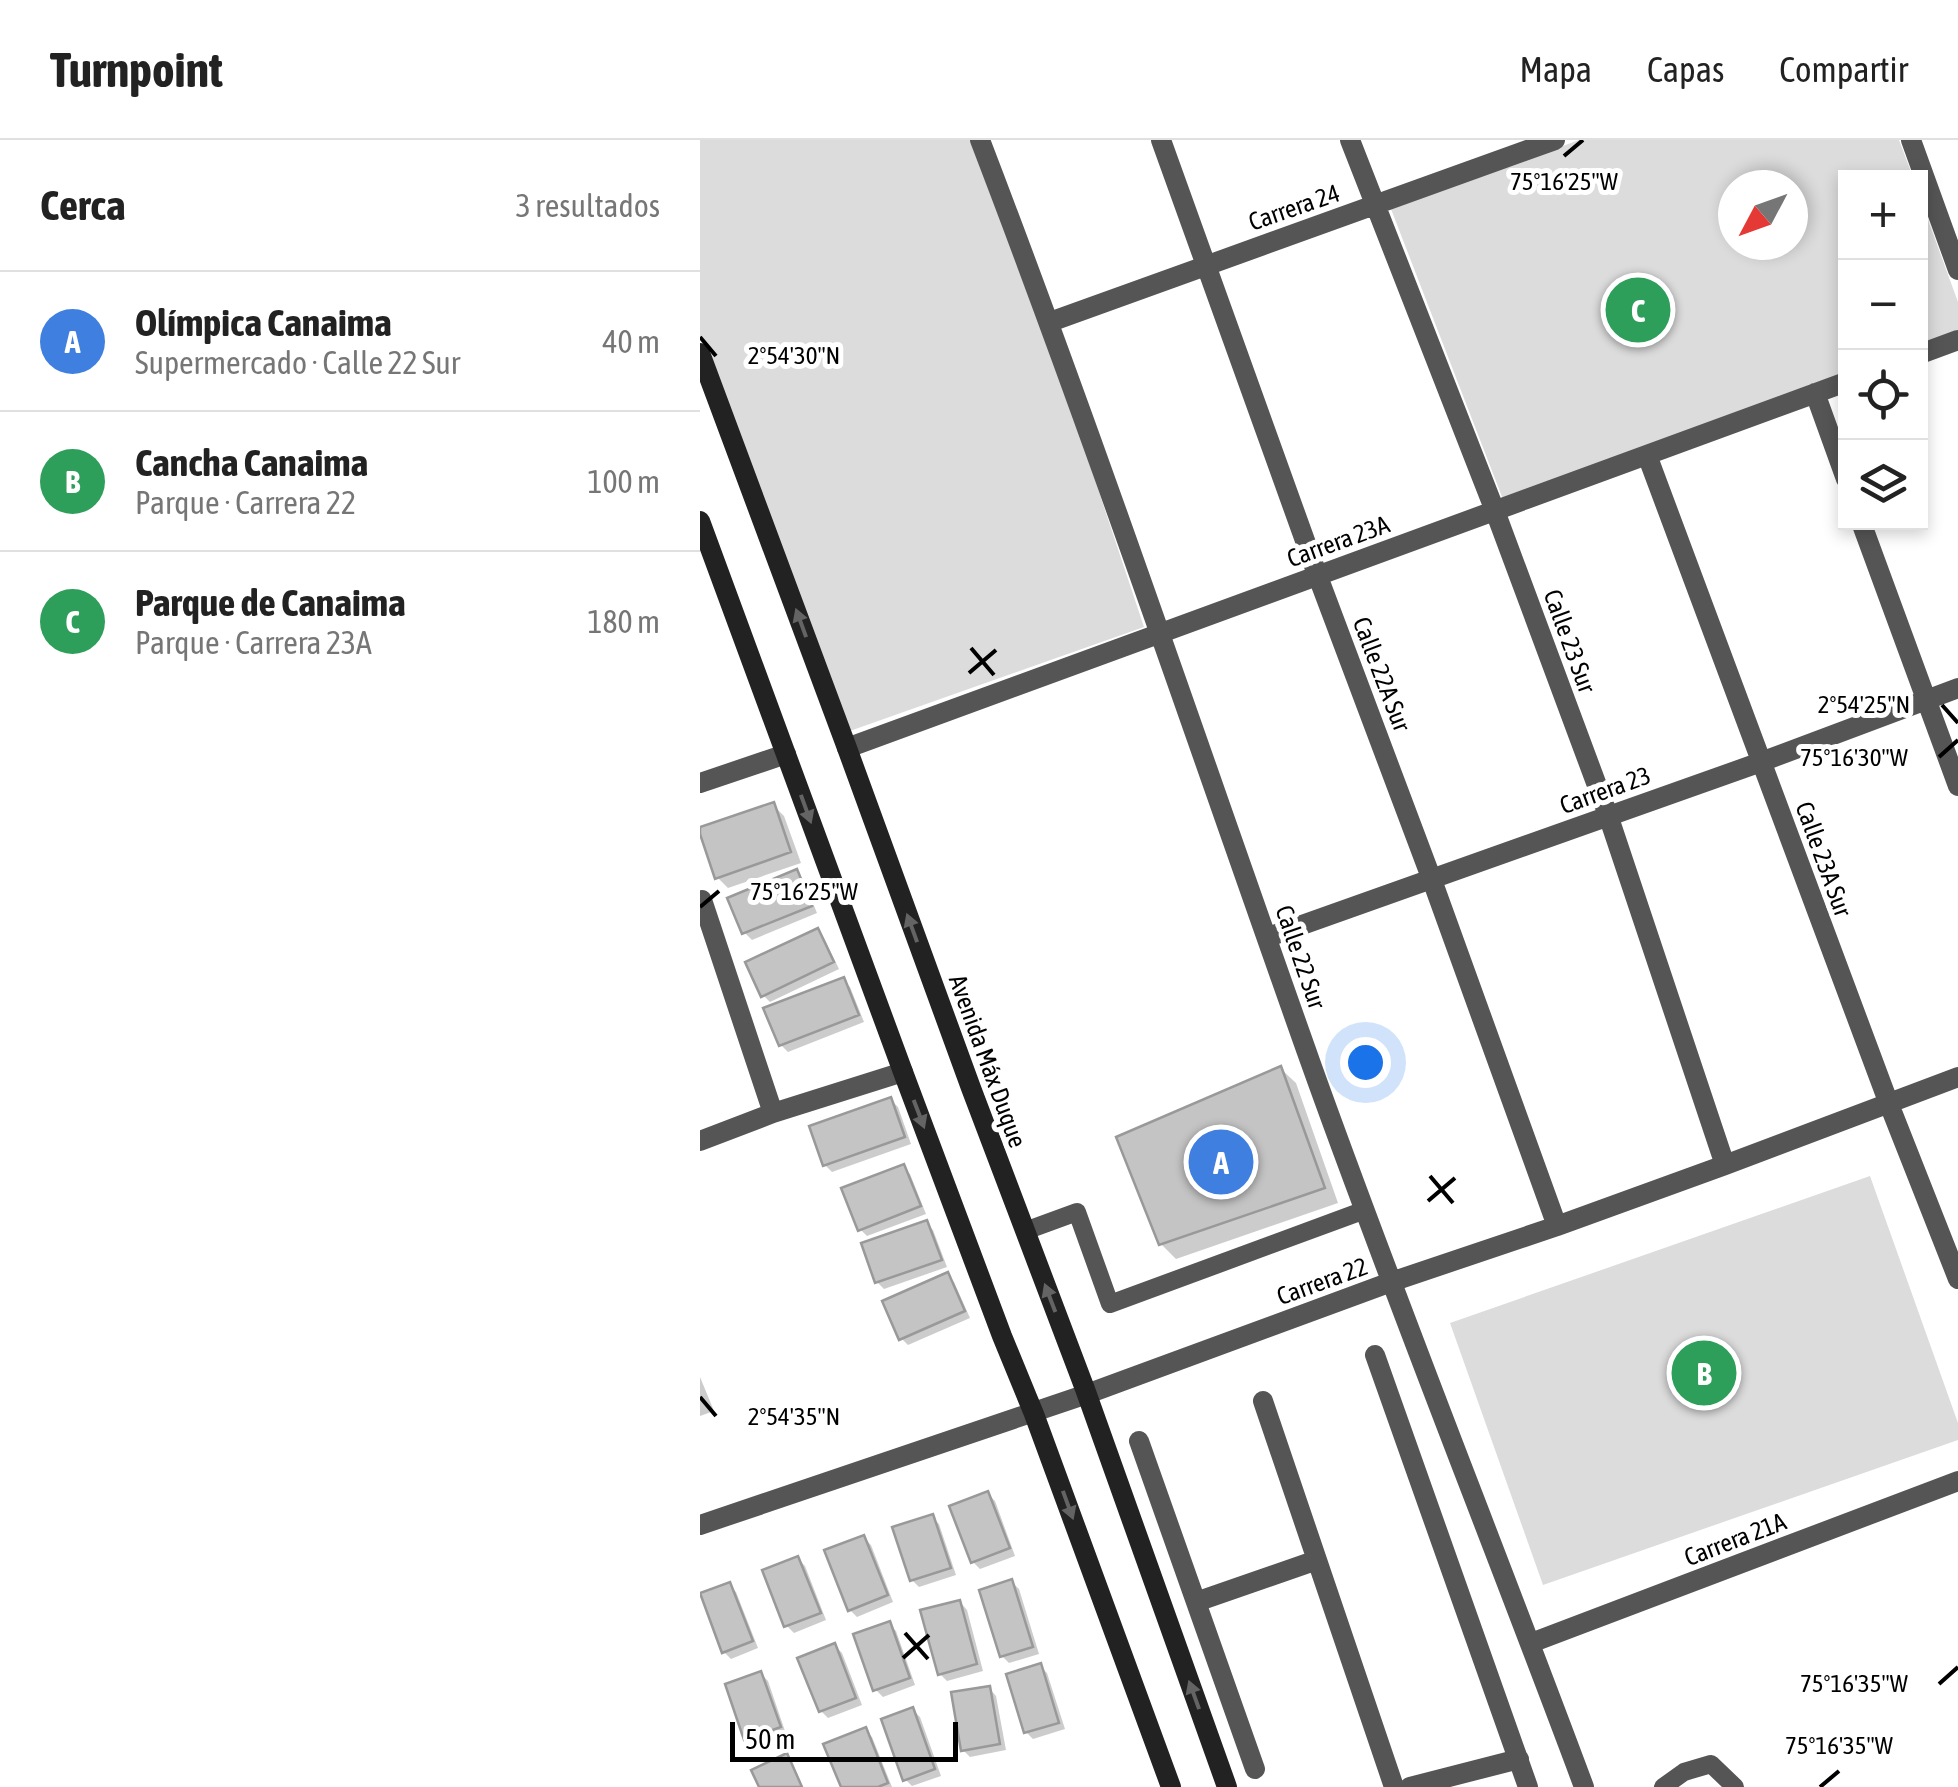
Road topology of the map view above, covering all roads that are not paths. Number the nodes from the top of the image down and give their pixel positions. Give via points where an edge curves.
1 (980, 140) edge
2 (1161, 140) edge
3 (1350, 140) edge
4 (1911, 140) edge
5 (1549, 141) edge
6 (1376, 205) junction
7 (1207, 263) junction
8 (1958, 270) edge
9 (1050, 322) junction
10 (1958, 340) edge
11 (1928, 351) edge
12 (700, 353) edge
13 (1838, 385) edge
14 (1815, 393) junction
15 (1647, 455) junction
16 (1838, 457) edge
17 (1495, 511) junction
18 (700, 521) edge
19 (1864, 530) edge
20 (1317, 574) junction
21 (1158, 635) junction
22 (1958, 688) edge
23 (1925, 700) junction
24 (847, 748) junction
25 (786, 754) junction
26 (1761, 762) junction
27 (700, 783) edge
28 (1958, 786) edge
29 (1608, 815) junction
30 (1432, 880) junction
31 (702, 900) edge
32 (1268, 937) junction
33 (903, 1072) junction
34 (1958, 1076) edge
35 (1889, 1104) junction
36 (773, 1113) junction
37 (700, 1141) edge
38 (1725, 1165) junction
39 (1365, 1210) junction
40 (1557, 1226) junction
41 (1025, 1231) junction
42 (1958, 1279) edge
43 (1392, 1282) junction
44 (1375, 1355) dead end
45 (1087, 1394) junction
46 (1263, 1400) dead end
47 (1034, 1414) junction
48 (1139, 1441) dead end
49 (1958, 1481) edge
50 (700, 1525) edge
51 (1317, 1560) junction
52 (1196, 1602) junction
53 (1530, 1643) junction
54 (1518, 1759) junction
55 (1255, 1768) dead end
56 (1171, 1787) edge
57 (1227, 1787) edge
58 (1394, 1787) edge
59 (1410, 1787) edge
60 (1528, 1787) edge
61 (1584, 1787) edge
62 (1663, 1787) edge
63 (1735, 1787) edge

1 - 9 street, Calle 22 Sur
2 - 7 street, Calle 22A Sur
3 - 6 street, Calle 23 Sur
4 - 8 street
5 - 6 street, Carrera 24
6 - 7 street, Carrera 24
6 - 17 street, Calle 23 Sur
7 - 9 street, Carrera 24
7 - 20 street, Calle 22A Sur
9 - 21 street, Calle 22 Sur
10 - 11 street
24 -> 12 main road, Avenida Máx Duque
13 - 14 street, Carrera 23A
14 - 15 street, Carrera 23A
14 - 16 street
15 - 17 street, Carrera 23A
15 - 26 street, Calle 23A Sur
17 - 20 street, Carrera 23A
17 - 29 street, Calle 23 Sur
18 - 25 main road
19 - 23 street
20 - 21 street, Carrera 23A
20 - 30 street, Calle 22A Sur
21 - 24 street, Carrera 23A
21 - 32 street, Calle 22 Sur
22 - 23 street, Carrera 23
23 - 26 street, Carrera 23
23 - 28 street
41 -> 24 main road, Avenida Máx Duque
25 - 27 street
25 -> 33 main road
26 - 29 street, Carrera 23
26 - 35 street, Calle 23A Sur
29 - 30 street, Carrera 23
29 - 38 street, Calle 23 Sur
30 - 32 street, Carrera 23
30 - 40 street, Calle 22A Sur
31 - 36 street
32 - 39 street, Calle 22 Sur
33 - 36 street
33 -> 47 main road
34 - 35 street, Carrera 22
35 - 38 street, Carrera 22
35 - 42 street, Calle 23A Sur
36 - 37 street
38 - 40 street, Carrera 22
39 - 41 lane via 1110,1304 1077,1212
39 - 43 street, Calle 22 Sur
40 - 43 street, Carrera 22
45 -> 41 main road, Avenida Máx Duque
43 - 45 street, Carrera 22
43 - 53 street, Calle 22 Sur
44 - 54 street
45 - 47 street, Carrera 22
57 -> 45 main road, Avenida Máx Duque
46 - 51 street
47 - 50 street, Carrera 22
47 -> 56 main road
48 - 52 street
49 - 53 street, Carrera 21A
51 - 52 street
51 - 58 street
52 - 55 street
53 - 61 street, Calle 22 Sur
54 - 59 street
54 - 60 street
62 - 63 lane via 1711,1764

